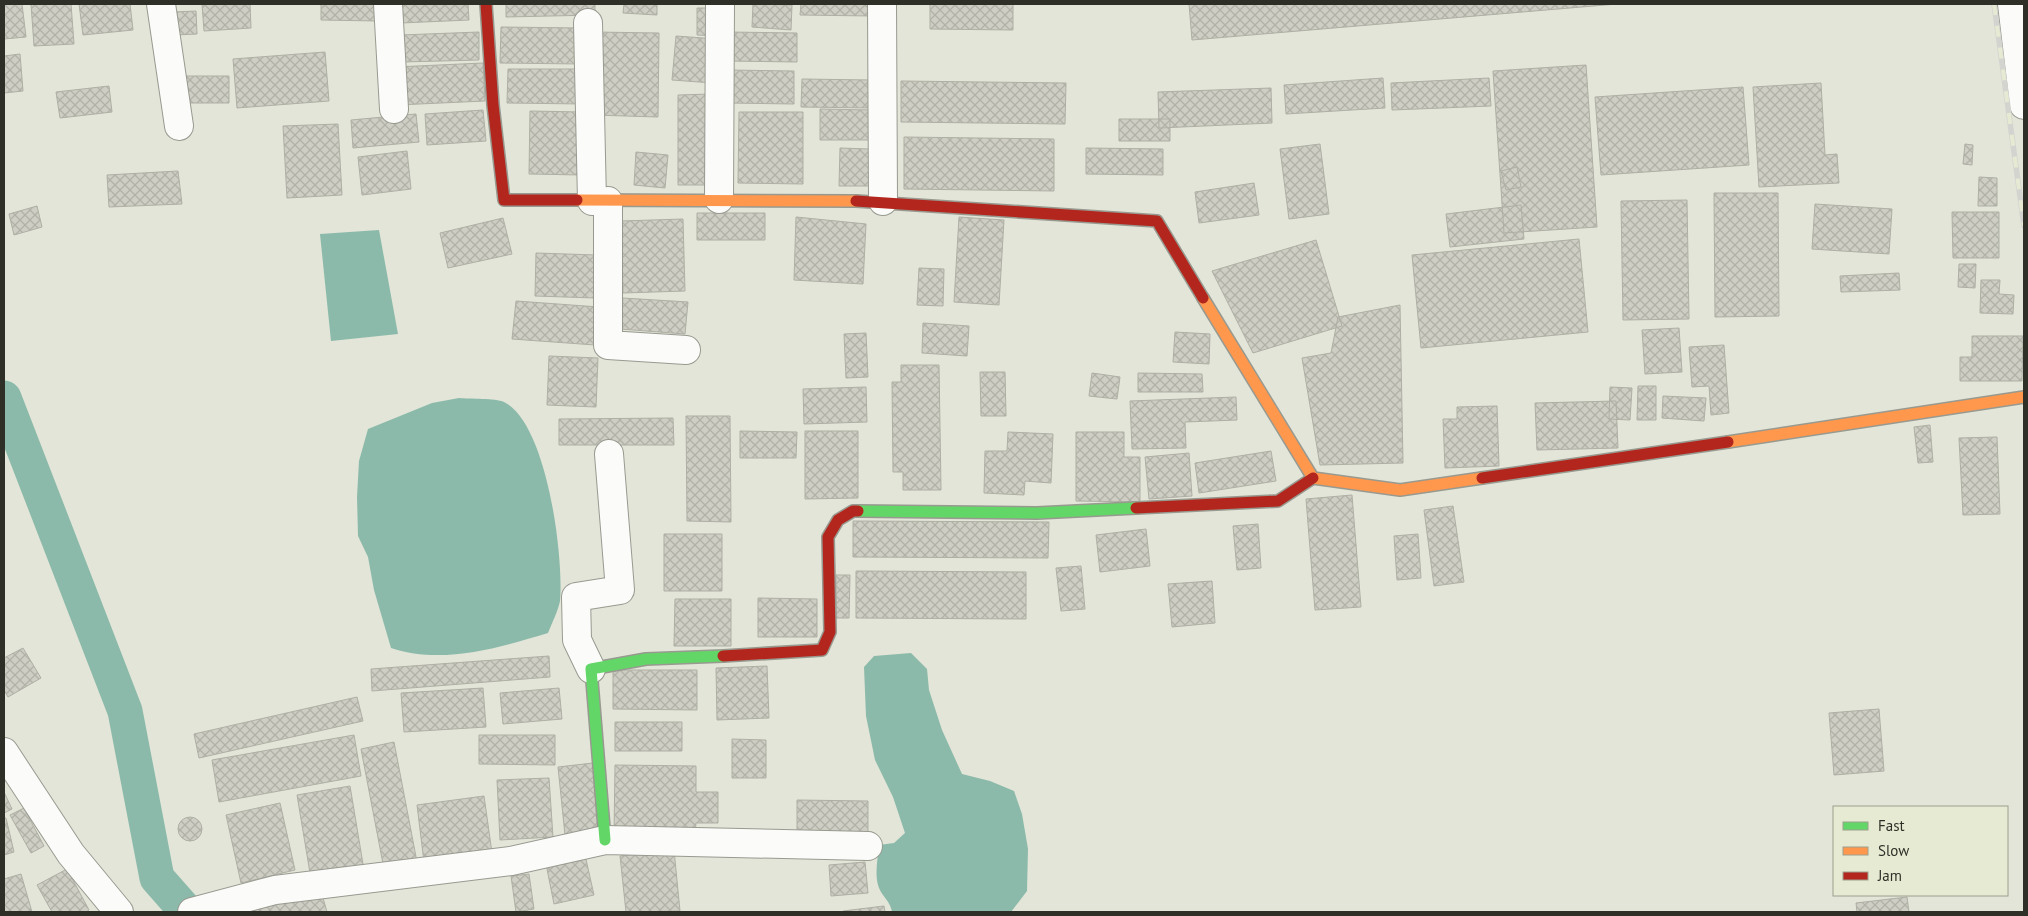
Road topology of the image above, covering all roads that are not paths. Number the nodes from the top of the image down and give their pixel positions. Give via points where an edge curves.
1 (161, 4) edge
2 (388, 4) edge
3 (486, 4) edge
4 (720, 4) edge
5 (882, 4) edge
6 (2012, 4) edge
7 (588, 23) dead end
8 (2024, 105) edge
9 (394, 109) dead end
10 (179, 126) dead end
11 (719, 199) junction
12 (600, 201) junction
13 (883, 201) junction
14 (686, 350) dead end
15 (2024, 396) edge
16 (609, 454) dead end
17 (1312, 478) junction
18 (591, 668) junction
19 (4, 752) edge
20 (605, 840) junction
21 (868, 846) dead end
22 (198, 910) edge
23 (119, 912) edge

1 - 10 street
2 - 9 street
3 - 12 street via 504,200
4 - 11 street
5 - 13 street
6 - 8 street
7 - 12 street
11 - 12 street
11 - 13 street
12 - 14 street via 608,345
13 - 17 street via 1157,221
15 - 17 street via 1400,490
16 - 18 street via 620,590 576,597 577,640
17 - 18 street via 1278,501 1037,513 853,511 838,520 828,537 830,632 822,650 646,659
18 - 20 street
19 - 23 street via 71,854
20 - 21 street
20 - 22 street via 510,861 275,890

